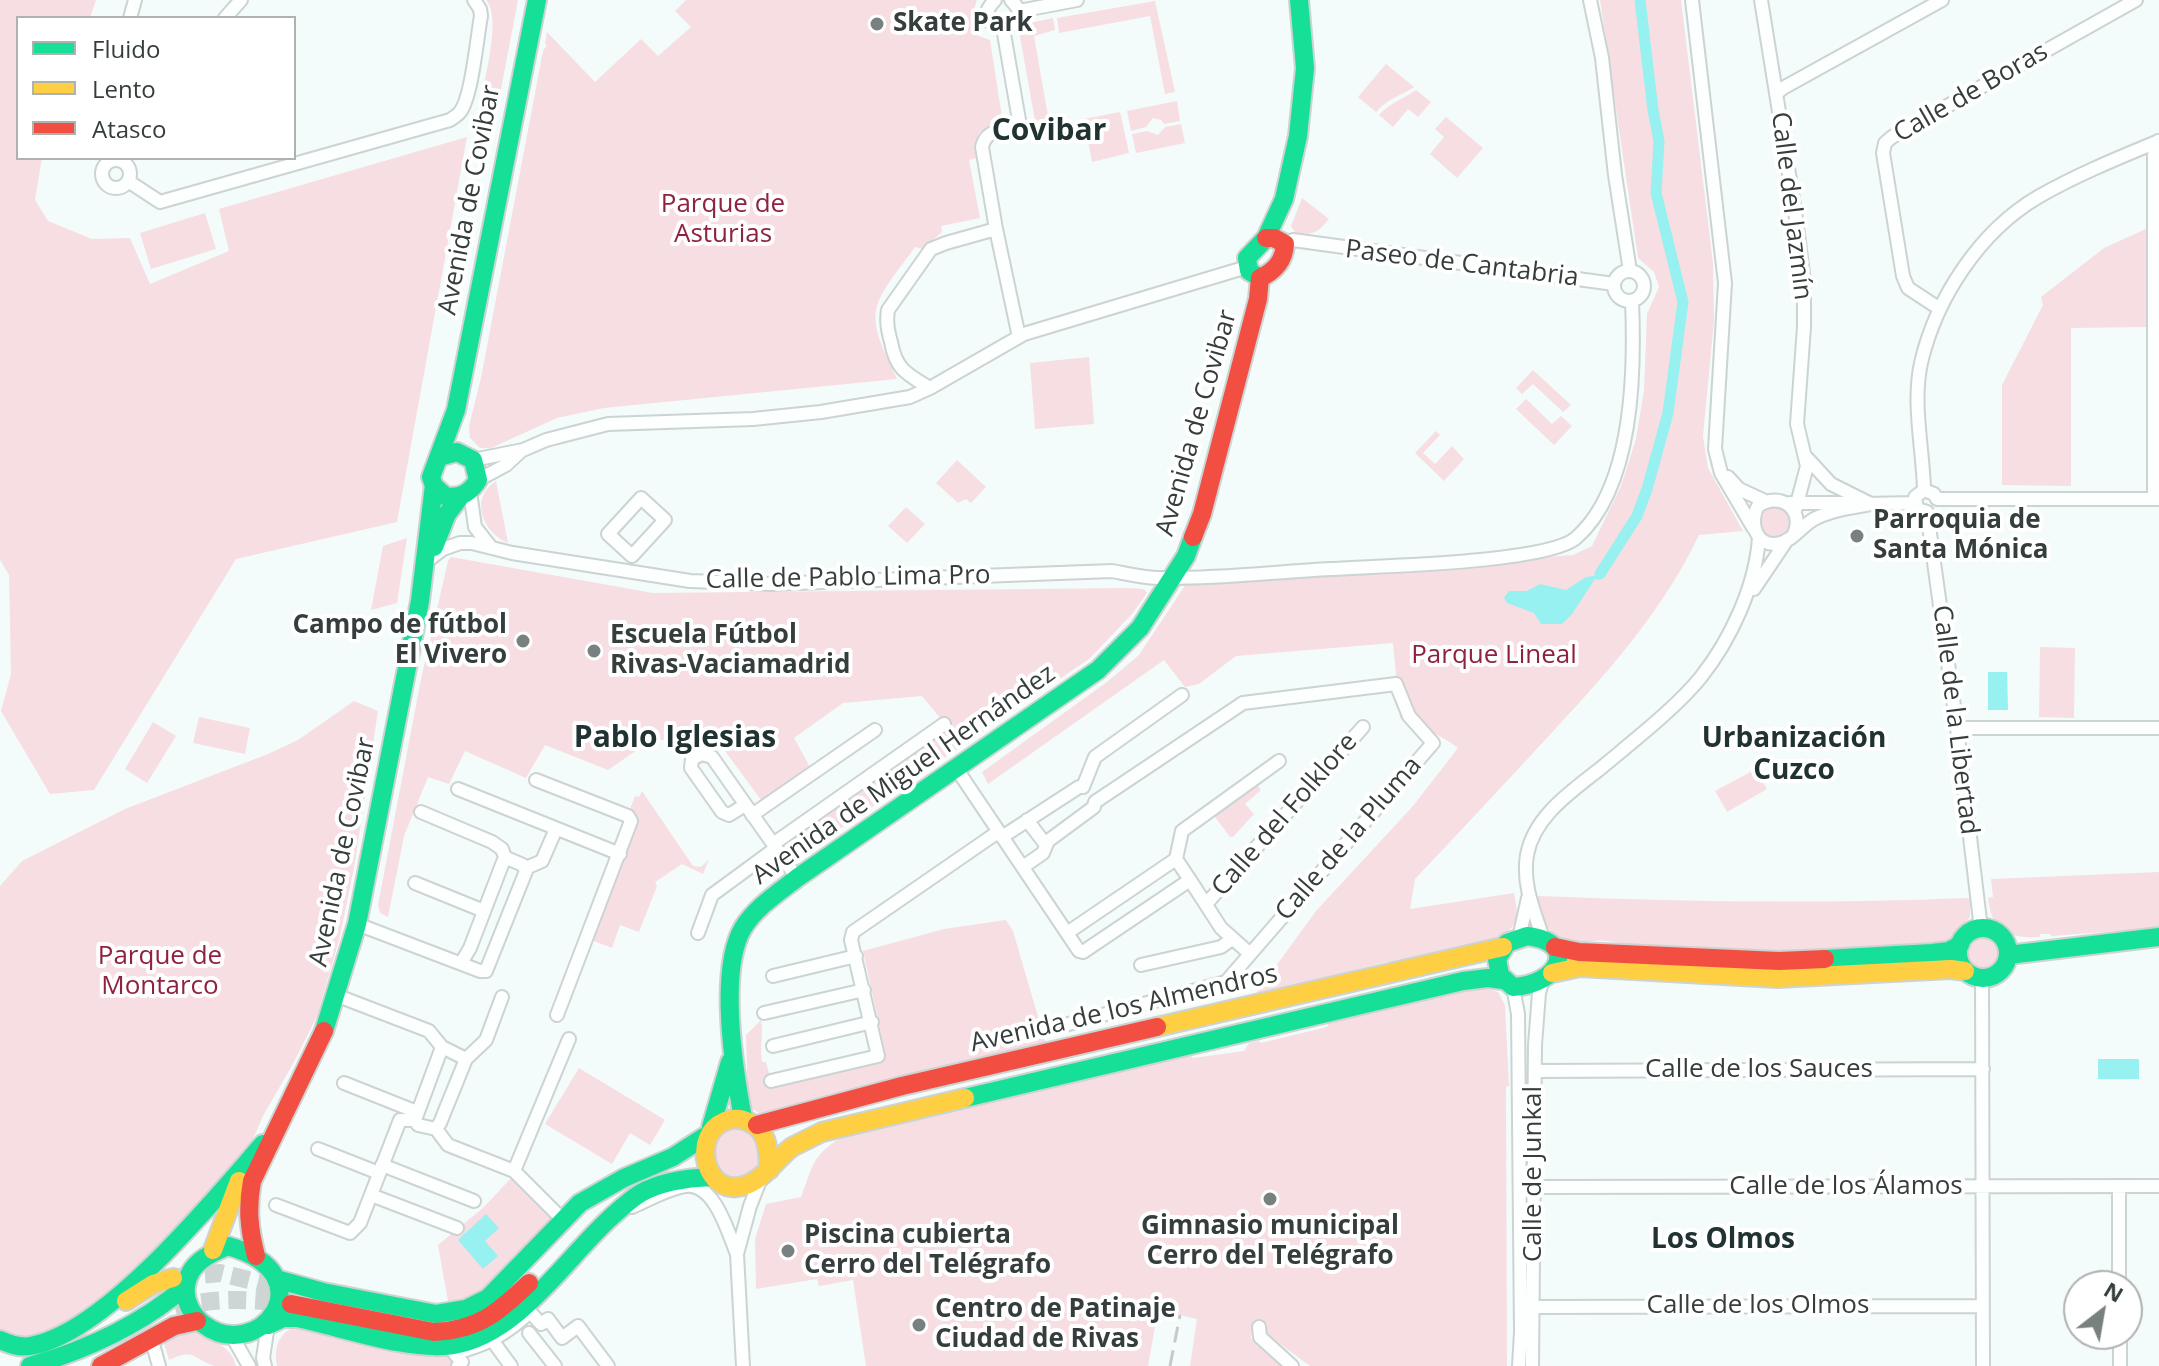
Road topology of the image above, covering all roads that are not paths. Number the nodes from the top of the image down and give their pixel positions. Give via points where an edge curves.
1 (241, 0) edge
2 (474, 0) edge
3 (537, 0) edge
4 (995, 0) edge
5 (1077, 0) edge
6 (1590, 0) edge
7 (1692, 0) edge
8 (1761, 0) edge
9 (1942, 0) edge
10 (2136, 0) edge
11 (1299, 2) edge
12 (1015, 6) edge
13 (227, 16) edge
14 (1003, 28) junction
15 (1776, 94) junction
16 (2159, 141) edge
17 (124, 160) edge
18 (128, 181) junction
19 (996, 229) junction
20 (1280, 244) junction
21 (1630, 271) junction
22 (1254, 273) junction
23 (1614, 284) junction
24 (1632, 301) junction
25 (1940, 309) junction
26 (1019, 337) junction
27 (930, 388) junction
28 (456, 410) junction
29 (523, 450) junction
30 (467, 456) junction
31 (439, 457) junction
32 (1807, 458) junction
33 (1718, 460) junction
34 (434, 485) junction
35 (469, 490) junction
36 (1924, 490) junction
37 (641, 498) joint
38 (1937, 499) junction
39 (2157, 499) edge
40 (1765, 501) junction
41 (1915, 503) junction
42 (1871, 504) junction
43 (1793, 506) junction
44 (1927, 512) junction
45 (1756, 533) junction
46 (1790, 537) junction
47 (490, 546) junction
48 (428, 563) junction
49 (1172, 578) junction
50 (1746, 598) junction
51 (1182, 695) dead end
52 (944, 724) dead end
53 (1363, 727) dead end
54 (1957, 728) junction
55 (2159, 728) edge
56 (875, 730) dead end
57 (1279, 761) dead end
58 (956, 768) junction
59 (536, 780) dead end
60 (1083, 787) junction
61 (458, 789) dead end
62 (1095, 802) junction
63 (749, 810) junction
64 (421, 812) dead end
65 (1027, 820) junction
66 (556, 829) junction
67 (1000, 834) junction
68 (1046, 845) junction
69 (775, 846) junction
70 (620, 854) junction
71 (1176, 859) junction
72 (506, 860) junction
73 (1023, 867) junction
74 (526, 868) junction
75 (797, 878) junction
76 (1190, 880) junction
77 (415, 883) dead end
78 (1528, 895) junction
79 (1207, 903) junction
80 (484, 911) junction
81 (357, 924) junction
82 (1981, 929) junction
83 (698, 933) dead end
84 (1067, 933) junction
85 (2159, 937) edge
86 (1232, 939) junction
87 (1511, 942) junction
88 (1549, 942) junction
89 (1960, 945) junction
90 (1249, 953) junction
91 (2008, 955) junction
92 (856, 956) junction
93 (461, 963) junction
94 (1141, 965) dead end
95 (1974, 974) junction
96 (773, 976) dead end
97 (1547, 978) junction
98 (1508, 984) junction
99 (864, 990) junction
100 (338, 996) junction
101 (502, 997) dead end
102 (764, 1013) dead end
103 (557, 1015) dead end
104 (872, 1022) junction
105 (1061, 1026) dead end
106 (569, 1039) dead end
107 (733, 1044) junction
108 (773, 1046) dead end
109 (442, 1047) junction
110 (466, 1059) junction
111 (1983, 1069) junction
112 (1535, 1071) junction
113 (771, 1081) dead end
114 (344, 1083) dead end
115 (416, 1116) junction
116 (750, 1121) junction
117 (436, 1129) junction
118 (708, 1132) junction
119 (273, 1133) junction
120 (318, 1149) dead end
121 (249, 1161) junction
122 (380, 1169) junction
123 (514, 1171) junction
124 (765, 1174) junction
125 (712, 1177) junction
126 (1984, 1186) junction
127 (2119, 1186) junction
128 (2159, 1186) edge
129 (1533, 1187) junction
130 (598, 1193) junction
131 (371, 1195) junction
132 (638, 1195) junction
133 (474, 1201) dead end
134 (276, 1205) dead end
135 (616, 1213) junction
136 (559, 1216) dead end
137 (457, 1228) dead end
138 (731, 1240) junction
139 (213, 1250) junction
140 (737, 1254) junction
141 (256, 1256) junction
142 (2119, 1270) edge
143 (276, 1279) junction
144 (180, 1282) junction
145 (1983, 1306) junction
146 (1534, 1307) junction
147 (175, 1308) tunnel mouth
148 (197, 1321) junction
149 (268, 1325) junction
150 (1259, 1327) dead end
151 (529, 1333) dead end
152 (232, 1336) junction
153 (151, 1337) junction
154 (0, 1340) edge
155 (492, 1340) junction
156 (0, 1352) edge
157 (601, 1363) edge
158 (30, 1366) edge
159 (64, 1366) edge
160 (101, 1366) edge
161 (159, 1366) edge
162 (249, 1366) edge
163 (265, 1366) edge
164 (458, 1366) edge
165 (511, 1366) edge
166 (555, 1366) edge
167 (743, 1366) edge
168 (1292, 1366) edge
169 (1519, 1366) edge
170 (1532, 1366) edge
171 (1983, 1366) edge

1 - 13 street
2 - 18 street via 481,16 472,69 465,102 450,120 160,202
3 - 28 main road, Avenida de Covibar
4 - 14 street via 988,17
5 - 12 street
6 - 21 street
7 - 33 street via 1725,283 1713,436
8 - 15 street, Calle del Jazmín
9 - 15 street
10 - 25 street, Calle de Boras via 1885,143 1903,276 1908,288
11 - 20 main road via 1304,95
12 - 14 street via 1013,25
14 - 19 street via 1019,120 1014,127 984,137
15 - 32 street, Calle del Jazmín via 1804,281 1797,424
16 - 25 street via 2035,199 1972,257
16 - 39 street via 2154,155
17 - 18 street
17 - 18 street via 110,161 102,173 116,187
19 - 26 street
19 - 27 street via 931,249 888,310 894,360
20 - 22 main road via 1282,261 1269,275
20 - 22 main road via 1249,253
20 - 23 street, Paseo de Cantabria
21 - 23 street via 1619,274
21 - 24 street via 1644,282 1642,294
22 - 26 street via 1097,310
22 - 49 main road, Avenida de Covibar via 1258,299 1202,514
23 - 24 street via 1618,297
24 - 49 street, Calle de Pablo Lima Pro via 1624,440 1603,501 1566,545 1492,559
25 - 36 street via 1921,364 1918,429
26 - 27 street
27 - 29 street via 910,397 811,413 721,422 608,424
28 - 30 main road, Avenida de Covibar
28 - 31 main road, Avenida de Covibar
29 - 30 street
29 - 35 street
30 - 31 main road via 453,451
30 - 35 main road via 478,473
31 - 34 main road via 432,470
32 - 42 street via 1831,484
32 - 43 street, Calle del Jazmín
33 - 40 street via 1732,483
33 - 45 street
34 - 35 main road via 445,496
34 - 48 main road, Avenida de Covibar via 423,558
35 - 47 street via 475,527
35 - 48 main road, Avenida de Covibar via 451,505
36 - 38 street
36 - 41 street
37 - 37 street via 665,520 632,556 608,534
38 - 39 street
38 - 44 street
40 - 43 street
40 - 45 street via 1754,513
41 - 42 street
41 - 44 street
42 - 43 street
42 - 46 street via 1816,518
43 - 46 street via 1797,523
44 - 54 street, Calle de la Libertad
45 - 46 street via 1773,544
45 - 50 street via 1757,568
46 - 50 street
47 - 48 street via 460,543
47 - 49 street, Calle de Pablo Lima Pro via 711,582 1112,571
48 - 81 main road, Avenida de Covibar
49 - 58 main road, Avenida de Miguel Hernández via 1140,628 1098,670
50 - 78 street via 1701,677 1538,826 1528,853
51 - 60 street via 1095,757
52 - 69 street
53 - 79 street, Calle del Folklore
54 - 55 street
54 - 82 street, Calle de la Libertad
56 - 63 street
57 - 71 street via 1182,831
58 - 67 street
58 - 75 main road, Avenida de Miguel Hernández
59 - 70 street via 628,816 631,826
60 - 62 street
60 - 65 street
61 - 66 street
62 - 68 street
62 - 90 street, Calle de la Pluma via 1243,703 1396,684 1409,716 1433,743
63 - 63 street via 712,757 692,759 691,768 722,812
63 - 69 street
64 - 72 street via 492,842
65 - 67 street
65 - 68 street
66 - 70 street
66 - 74 street via 542,861
67 - 73 street
67 - 92 street via 853,932
68 - 73 street
69 - 75 street
69 - 83 street via 712,895
70 - 103 street
71 - 76 street
71 - 84 street
72 - 74 street
72 - 80 street
73 - 84 street
74 - 93 street via 488,968 480,971
75 - 107 main road, Avenida de Miguel Hernández via 763,905 740,933 733,962
76 - 79 street
76 - 84 street via 1083,952
77 - 80 street
78 - 87 street
78 - 88 street
79 - 86 street
80 - 93 street
81 - 93 street
81 - 100 main road, Avenida de Covibar
82 - 89 main road via 1969,933
82 - 91 main road via 2001,936
85 - 91 main road
86 - 90 street
86 - 94 street via 1221,947
87 - 88 main road via 1535,936
87 - 98 main road via 1497,965
87 - 116 main road, Avenida de los Almendros
88 - 89 main road via 1579,952 1779,961 1932,953
88 - 97 main road via 1557,959
89 - 95 main road via 1959,959
90 - 105 street via 1226,982
91 - 95 main road via 1998,973
92 - 96 street
92 - 99 street
95 - 97 main road via 1777,978 1580,967
95 - 111 street
97 - 98 main road
97 - 112 street, Calle de Junkal via 1536,1014
98 - 124 main road, Avenida de los Almendros via 1483,978 1440,986 853,1123 797,1144
98 - 169 street, Calle de Junkal via 1518,1014
99 - 102 street
99 - 104 street
100 - 109 street via 429,1031
100 - 119 main road, Avenida de Covibar
101 - 110 street via 486,1040
104 - 108 street
104 - 113 street via 876,1057
106 - 123 street
107 - 116 main road, Avenida de Miguel Hernández
107 - 118 main road, Avenida de Miguel Hernández
109 - 110 street
109 - 115 street
110 - 117 street
111 - 112 street, Calle de los Sauces
111 - 126 street
112 - 129 street, Calle de Junkal
114 - 115 street
115 - 117 street via 418,1125
115 - 122 street via 400,1120
116 - 118 main road via 726,1119
116 - 124 main road via 769,1143
117 - 123 street via 448,1145
118 - 125 main road via 704,1159
118 - 130 main road via 673,1157
119 - 121 main road, Avenida de Covibar
119 - 141 main road, Avenida de Covibar via 248,1202
120 - 122 street
121 - 139 main road
121 - 154 main road, Avenida de Covibar via 106,1308 51,1341 30,1346
122 - 131 street
122 - 133 street
123 - 136 street
124 - 125 main road via 738,1186
124 - 140 street
125 - 132 main road via 677,1180
125 - 138 street via 733,1228
126 - 127 street, Calle de los Álamos
126 - 129 street, Calle de los Álamos
126 - 145 street
127 - 128 street, Calle de los Álamos
127 - 142 street
129 - 146 street, Calle de Junkal
130 - 132 main road via 498,1299 469,1317 439,1322 292,1297 434,1332 464,1330 498,1314 611,1204
130 - 143 main road via 563,1219 488,1298 466,1309 436,1314
131 - 134 street via 350,1233
131 - 137 street
132 - 135 main road
135 - 138 street via 672,1190 698,1187 707,1193
135 - 149 main road via 517,1312 473,1340 431,1344 297,1318
138 - 140 street
139 - 141 main road via 228,1246
139 - 144 main road
140 - 167 street
141 - 143 main road
143 - 149 main road via 279,1303
144 - 148 main road
144 - 156 main road via 142,1290 45,1354
144 - 158 main road via 175,1296 116,1331
145 - 146 street, Calle de los Olmos
145 - 171 street
146 - 170 street, Calle de Junkal
147 - 159 main road
148 - 152 main road
148 - 153 main road
149 - 152 main road
149 - 163 street
150 - 168 street via 1260,1337
151 - 166 street
152 - 162 street
153 - 160 main road
153 - 161 street
155 - 157 street via 530,1312 541,1324 548,1319 562,1338 578,1326
155 - 164 street via 454,1353 462,1362
155 - 165 street

